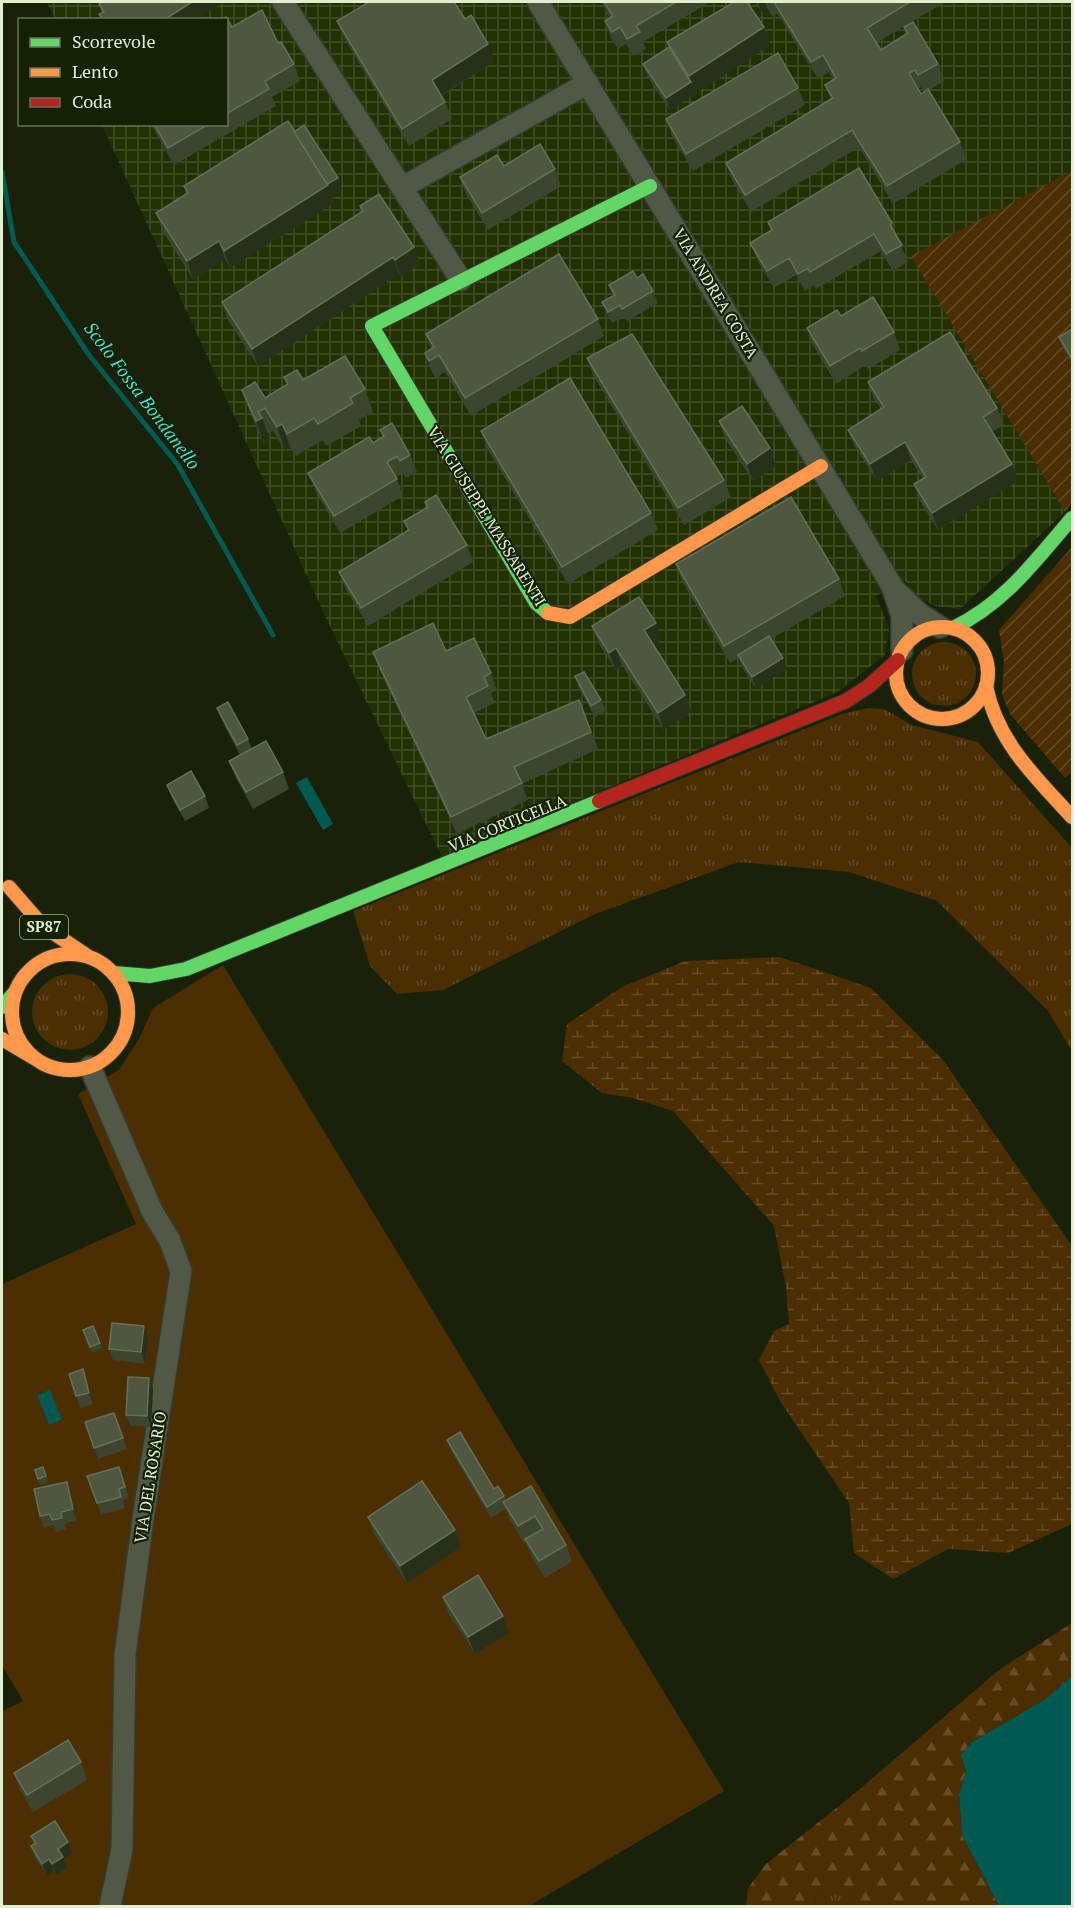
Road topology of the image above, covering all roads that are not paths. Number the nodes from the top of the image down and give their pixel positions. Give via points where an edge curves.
1 (283, 2) edge
2 (538, 2) edge
3 (588, 83) junction
4 (650, 186) junction
5 (403, 187) junction
6 (461, 280) junction
7 (821, 466) junction
8 (1072, 518) edge
9 (892, 586) junction
10 (1006, 592) junction
11 (993, 617) dead end
12 (947, 627) junction
13 (987, 637) dead end
14 (900, 655) junction
15 (986, 658) junction
16 (986, 686) junction
17 (846, 701) junction
18 (914, 709) junction
19 (951, 718) junction
20 (973, 725) dead end
21 (990, 734) dead end
22 (1009, 746) junction
23 (1072, 817) edge
24 (2, 873) edge
25 (9, 887) junction
26 (21, 921) dead end
27 (26, 957) dead end
28 (89, 957) junction
29 (186, 969) junction
30 (113, 973) junction
31 (26, 974) junction
32 (15, 992) junction
33 (152, 992) dead end
34 (141, 1003) dead end
35 (2, 1007) edge
36 (127, 1025) junction
37 (2, 1039) edge
38 (34, 1058) junction
39 (90, 1067) junction
40 (110, 1906) edge

1 - 5 street
2 - 3 street, VIA ANDREA COSTA
3 - 4 street, VIA ANDREA COSTA
3 - 5 street
4 - 6 main road, VIA GIUSEPPE MASSARENTI
4 - 7 street, VIA ANDREA COSTA
5 - 6 street
6 - 7 main road, VIA GIUSEPPE MASSARENTI via 372,326 536,603 547,614 570,617
7 - 9 street, VIA ANDREA COSTA
8 - 10 main road
9 - 12 street, VIA ANDREA COSTA via 921,615
9 - 14 street, VIA ANDREA COSTA via 902,616
10 - 11 main road
10 - 12 main road via 971,620
12 - 14 main road via 915,636
12 - 15 main road via 976,642
13 - 15 main road
14 - 17 main road, VIA CORTICELLA via 869,686
14 - 18 main road via 897,682 906,702
15 - 16 main road
16 - 19 main road via 973,707
16 - 22 main road via 990,711
17 - 18 main road via 885,700
17 - 29 main road, VIA CORTICELLA
18 - 19 main road via 938,719
19 - 20 main road
21 - 22 main road
22 - 23 main road
24 - 25 main road, SP87
25 - 26 main road, SP87
25 - 28 main road, SP87 via 43,927
27 - 31 main road, SP87
28 - 30 main road
28 - 31 main road via 75,954 48,958
29 - 30 main road, VIA CORTICELLA via 150,976
29 - 33 main road
30 - 36 main road via 126,997
31 - 32 main road
32 - 35 main road
32 - 38 main road via 14,1028 23,1047
34 - 36 main road
36 - 39 main road via 112,1052
37 - 38 main road
38 - 39 main road via 60,1069
39 - 40 street, VIA DEL ROSARIO via 181,1271 125,1655 122,1849

